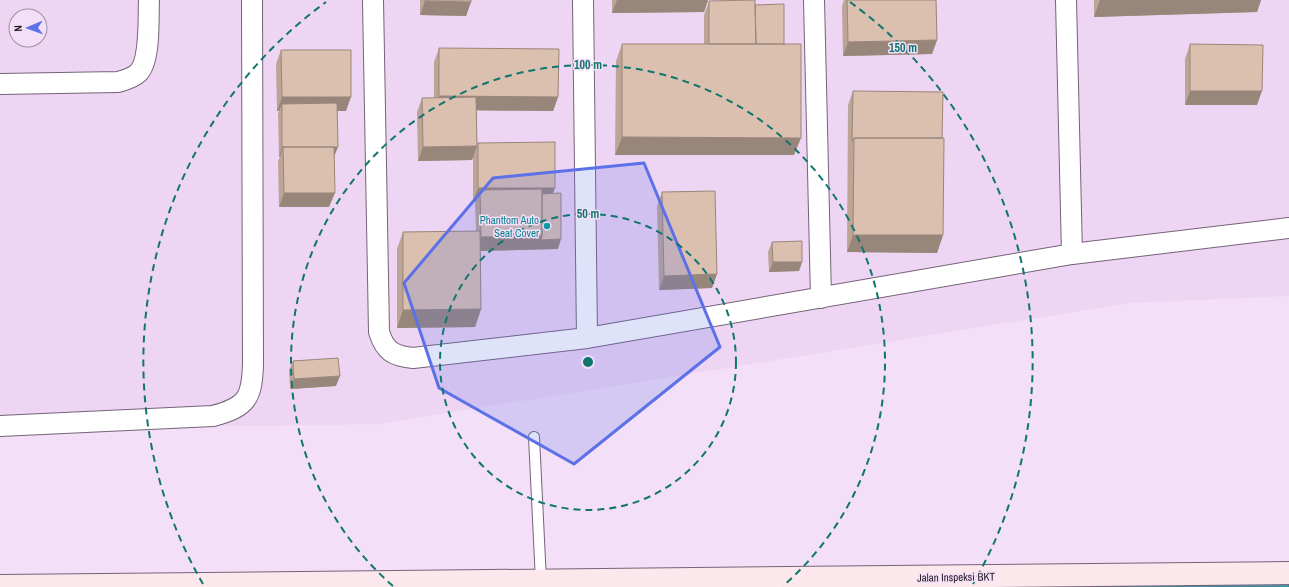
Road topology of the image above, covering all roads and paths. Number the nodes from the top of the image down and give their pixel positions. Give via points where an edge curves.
1 (149, 0) edge
2 (252, 0) edge
3 (373, 0) edge
4 (583, 0) edge
5 (814, 0) edge
6 (1066, 0) edge
7 (0, 84) edge
8 (1289, 228) edge
9 (1072, 254) junction
10 (821, 298) junction
11 (587, 338) junction
12 (0, 426) edge
13 (534, 437) dead end
14 (1289, 573) edge
15 (541, 581) junction
16 (0, 586) edge

1 - 7 street via 148,46 139,73 129,79 118,82
2 - 12 street via 253,364 250,392 235,409 213,416
3 - 11 street via 379,332 383,344 401,357 413,358
4 - 11 street
5 - 10 street
6 - 9 street
8 - 9 street
9 - 10 street
10 - 11 street
13 - 15 lane
14 - 15 street, Jalan Inspeksi BKT
15 - 16 street, Jalan Inspeksi BKT

